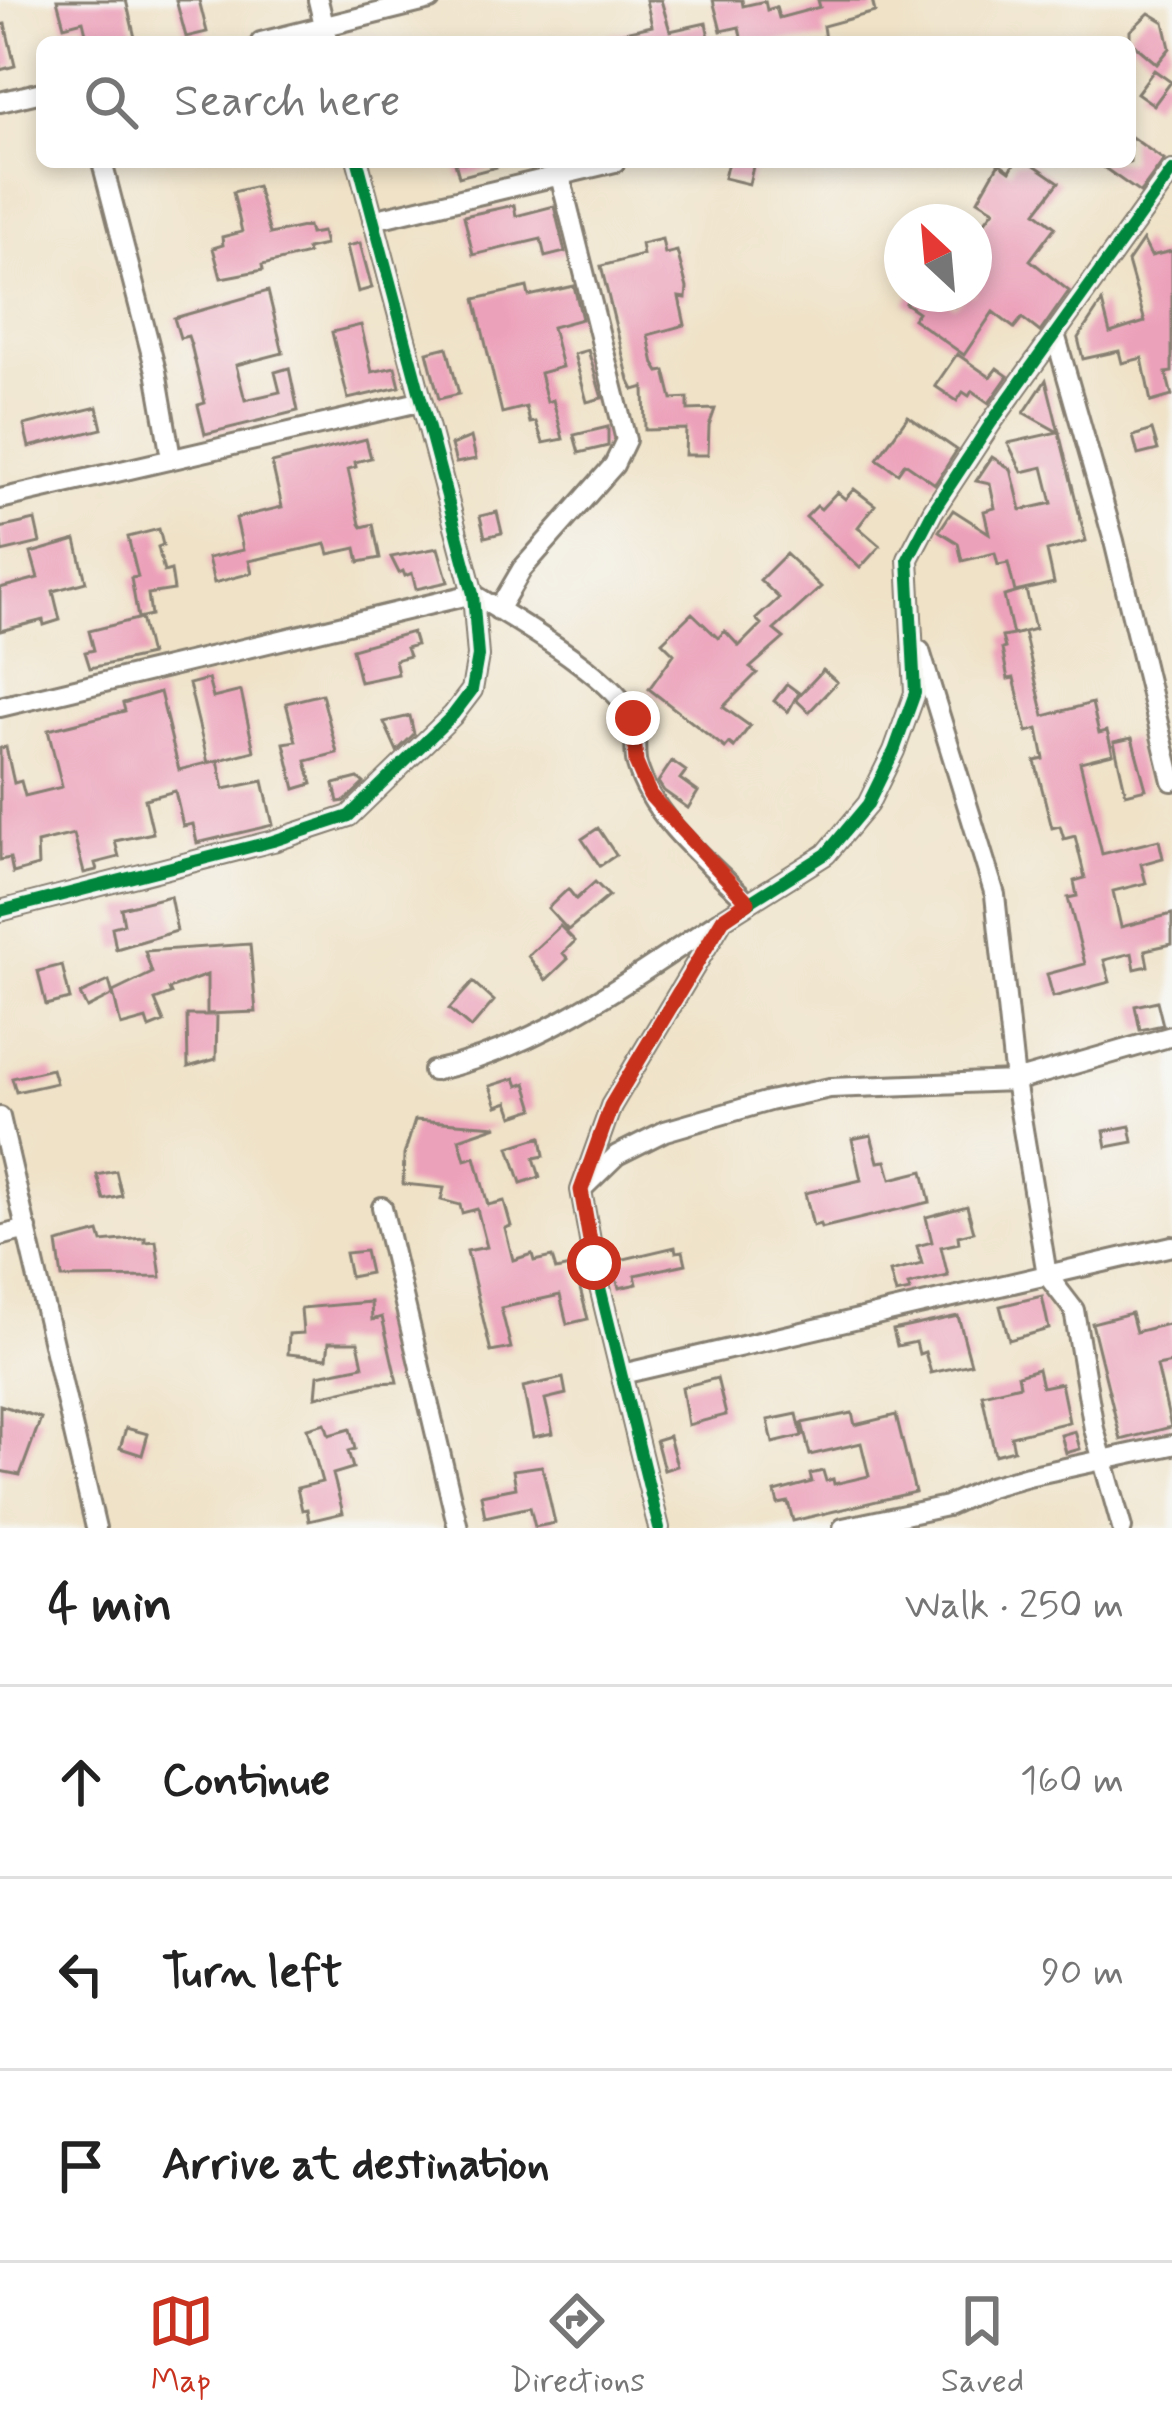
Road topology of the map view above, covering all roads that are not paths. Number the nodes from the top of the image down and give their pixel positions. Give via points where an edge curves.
1 (318, 0) edge
2 (430, 0) edge
3 (326, 35) edge
4 (36, 93) edge
5 (0, 102) edge
6 (104, 168) edge
7 (360, 168) edge
8 (591, 168) edge
9 (1172, 171) edge
10 (560, 176) junction
11 (373, 220) junction
12 (1055, 334) junction
13 (419, 402) junction
14 (171, 458) junction
15 (0, 499) edge
16 (473, 594) junction
17 (498, 610) junction
18 (909, 616) junction
19 (0, 707) edge
20 (1169, 747) edge
21 (1172, 781) edge
22 (748, 902) junction
23 (0, 910) edge
24 (723, 919) junction
25 (1172, 1036) edge
26 (433, 1071) dead end
27 (1015, 1081) junction
28 (0, 1117) edge
29 (581, 1190) junction
30 (382, 1208) dead end
31 (27, 1229) junction
32 (0, 1235) edge
33 (1172, 1246) edge
34 (1047, 1275) junction
35 (622, 1374) junction
36 (1172, 1444) edge
37 (1101, 1461) junction
38 (96, 1528) edge
39 (458, 1528) edge
40 (659, 1528) edge
41 (843, 1528) edge
42 (1122, 1528) edge

1 - 3 street
2 - 3 street
4 - 5 street
6 - 14 street
7 - 11 street
8 - 10 street
9 - 12 street
10 - 11 street
10 - 17 street via 626,440
11 - 13 street
12 - 18 street via 916,543 908,560
12 - 20 street
13 - 14 street
13 - 16 street
14 - 15 street
16 - 17 street
16 - 19 street
16 - 23 street via 472,690 349,816
17 - 22 street via 608,686 633,718 636,763 650,795
18 - 22 street via 915,692 868,804 826,854
18 - 27 street via 995,895
20 - 21 street
22 - 24 street
24 - 26 street via 546,1030
24 - 29 street via 611,1106
25 - 27 street
27 - 29 street via 830,1088 770,1101 665,1130 617,1155
27 - 34 street
28 - 31 street
29 - 35 street
30 - 39 street
31 - 32 street
31 - 38 street
33 - 34 street
34 - 35 street
34 - 37 street via 1074,1310
35 - 40 street
36 - 37 street
37 - 41 street
37 - 42 street

